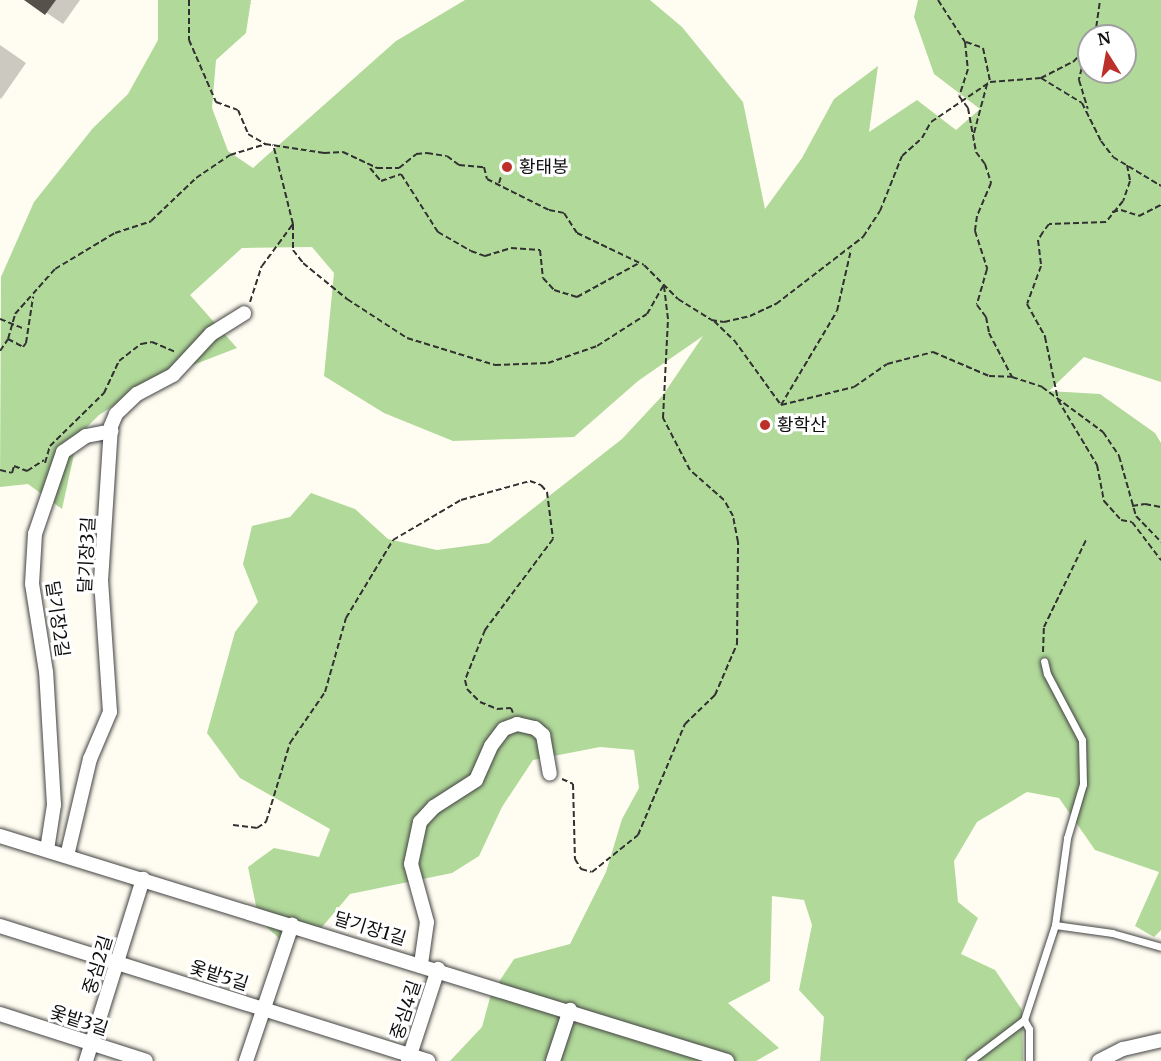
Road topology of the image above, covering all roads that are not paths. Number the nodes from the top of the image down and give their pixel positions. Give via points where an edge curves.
1 (244, 313) road end
2 (112, 431) junction
3 (1044, 661) road end
4 (550, 773) road end
5 (1, 838) edge
6 (47, 850) junction
7 (68, 856) junction
8 (142, 879) junction
9 (292, 925) junction
10 (1055, 925) junction
11 (0, 926) edge
12 (1161, 947) edge
13 (118, 963) junction
14 (421, 964) junction
15 (438, 969) junction
16 (264, 1009) junction
17 (570, 1010) junction
18 (0, 1014) edge
19 (1024, 1020) junction
20 (1161, 1040) edge
21 (92, 1044) junction
22 (409, 1058) edge
23 (710, 1059) edge
24 (86, 1061) edge
25 (146, 1061) edge
26 (246, 1061) edge
27 (428, 1061) edge
28 (553, 1061) edge
29 (727, 1061) edge
30 (970, 1061) edge
31 (1029, 1061) edge
32 (1098, 1061) edge

1 - 2 street, 달기장3길 via 212,334 173,375 137,394 116,414
2 - 6 street, 달기장2길 via 86,436 63,452 35,534 32,584 46,672 54,806
2 - 7 street, 달기장3길 via 101,581 110,711 90,759
3 - 10 lane via 1082,740 1083,759 1083,784 1067,838
4 - 14 street via 543,735 536,728 517,724 504,729 491,746 476,780 434,807 420,822 411,864 427,922
5 - 6 street, 달기장1길
6 - 7 street, 달기장1길
7 - 8 street, 달기장1길
8 - 9 street, 달기장1길
8 - 13 street, 중심2길
9 - 14 street, 달기장1길
9 - 16 street
10 - 12 lane via 1112,933
10 - 19 lane
11 - 13 street, 옻밭5길
13 - 16 street, 옻밭5길
13 - 21 street, 중심2길
14 - 15 street, 달기장1길
15 - 17 street, 달기장1길
15 - 22 street, 중심4길
16 - 22 street, 옻밭5길
16 - 26 street
17 - 23 street, 달기장1길
17 - 28 street
18 - 21 street, 옻밭3길
19 - 30 lane
19 - 31 lane via 1029,1029
20 - 32 street via 1123,1049
21 - 24 street, 중심2길
21 - 25 street, 옻밭3길
22 - 27 street, 옻밭5길
23 - 29 street, 달기장1길

